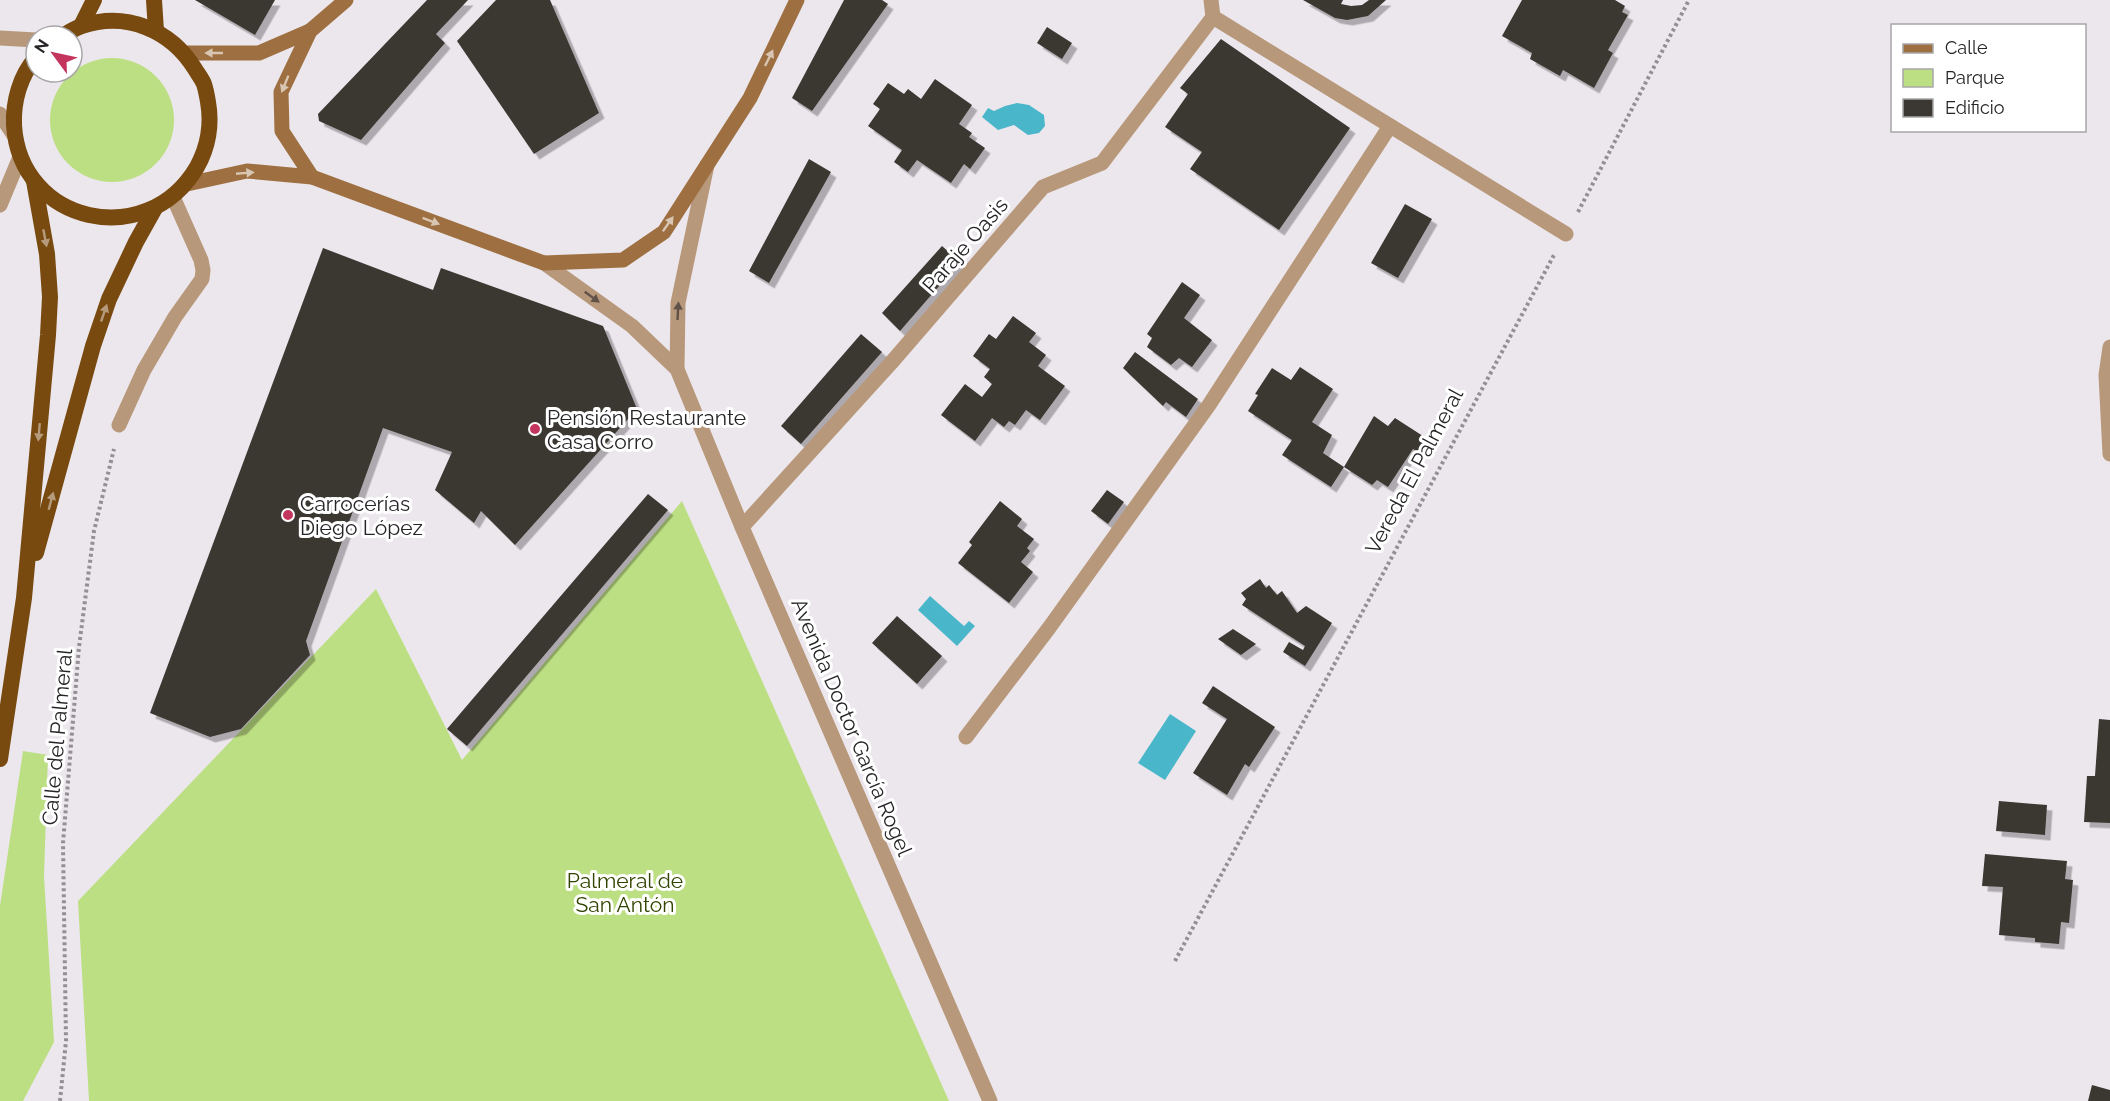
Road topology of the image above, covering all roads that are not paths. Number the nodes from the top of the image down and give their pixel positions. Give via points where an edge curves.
1 (94, 0) edge
2 (154, 0) edge
3 (346, 0) edge
4 (797, 0) edge
5 (1210, 0) edge
6 (1213, 17) junction
7 (82, 24) edge
8 (84, 25) edge
9 (156, 31) junction
10 (310, 31) junction
11 (0, 38) edge
12 (24, 39) edge
13 (186, 53) junction
14 (24, 78) edge
15 (0, 114) edge
16 (1390, 126) junction
17 (15, 137) junction
18 (20, 157) junction
19 (707, 164) junction
20 (312, 177) junction
21 (34, 181) junction
22 (187, 184) junction
23 (173, 197) junction
24 (0, 205) edge
25 (155, 208) junction
26 (1566, 234) road end
27 (544, 263) junction
28 (2110, 346) edge
29 (677, 369) junction
30 (119, 425) road end
31 (2110, 454) edge
32 (742, 527) junction
33 (24, 597) junction
34 (966, 737) dead end
35 (0, 759) edge
36 (990, 1101) edge

1 - 7 highway
2 - 9 highway
3 - 10 main road
19 -> 4 main road via 750,98
5 - 6 street
6 - 16 street
6 - 32 street, Paraje Oasis via 1102,163 1043,187
8 - 9 highway via 106,21 132,23
9 - 13 highway
10 -> 13 main road via 259,53
10 -> 20 main road via 281,92 282,131
11 - 12 street
13 - 22 highway via 204,83 211,118 205,153
14 - 17 highway via 14,110
15 - 17 street
16 - 26 street
16 - 34 street via 1209,405
17 - 18 highway
18 - 21 highway
18 - 24 street
27 -> 19 main road, Avenida Doctor García Rogel via 623,260 664,232
29 -> 19 street, Avenida Doctor García Rogel via 678,303
22 -> 20 main road, Avenida Doctor García Rogel via 247,171
20 -> 27 main road, Avenida Doctor García Rogel
21 - 25 highway via 53,200 77,212 103,218 130,217
21 -> 33 highway via 50,297
22 - 23 highway
23 - 25 highway
23 - 30 street via 201,260 202,279 144,370
33 -> 25 highway via 109,298
27 -> 29 street, Avenida Doctor García Rogel via 632,326
28 - 31 street via 2106,375
29 - 32 street, Avenida Doctor García Rogel
32 - 36 street, Avenida Doctor García Rogel
33 - 35 highway

